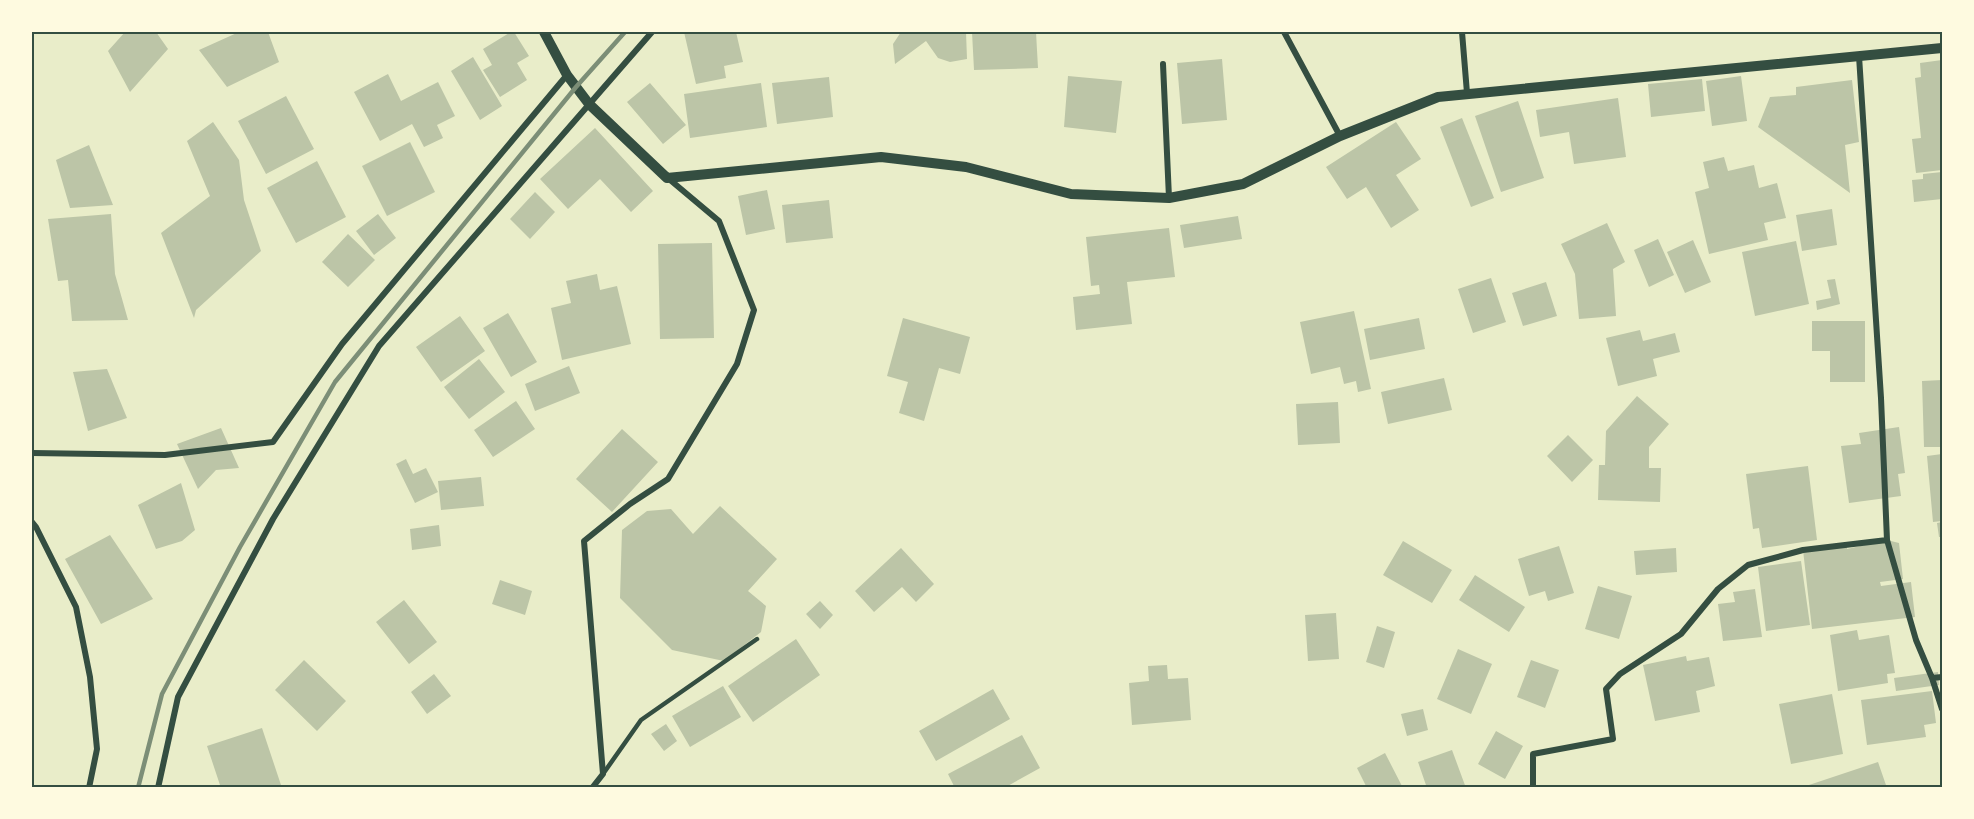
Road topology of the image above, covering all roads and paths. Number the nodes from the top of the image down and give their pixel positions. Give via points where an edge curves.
1 (544, 32) edge
2 (652, 32) edge
3 (1284, 32) edge
4 (1462, 32) edge
5 (1942, 48) edge
6 (1859, 56) junction
7 (1163, 64) dead end
8 (567, 75) junction
9 (1467, 93) junction
10 (589, 104) junction
11 (1340, 136) junction
12 (667, 177) junction
13 (1169, 198) junction
14 (32, 453) edge
15 (32, 522) edge
16 (1887, 540) junction
17 (757, 639) dead end
18 (1942, 677) edge
19 (1932, 678) junction
20 (1942, 709) edge
21 (603, 774) junction
22 (89, 788) edge
23 (158, 788) edge
24 (592, 788) edge
25 (1533, 788) edge

1 - 8 street
2 - 10 street
3 - 11 street
4 - 9 street
5 - 6 street
6 - 9 street
6 - 16 street
7 - 13 street
8 - 10 street
8 - 14 street via 342,344 273,442 165,455
9 - 11 street via 1438,97
10 - 12 street
10 - 23 street via 379,346 273,519 178,697
11 - 13 street via 1243,184
12 - 13 street via 881,158 966,167 1071,194
12 - 21 street via 719,221 754,310 737,364 668,479 584,541
15 - 22 street via 76,607 90,677 97,749
16 - 19 street via 1916,640
16 - 25 street via 1803,550 1748,565 1718,589 1681,634 1620,674 1606,689 1613,739 1533,753
17 - 21 lane via 641,720
18 - 19 street
19 - 20 street
21 - 24 street

